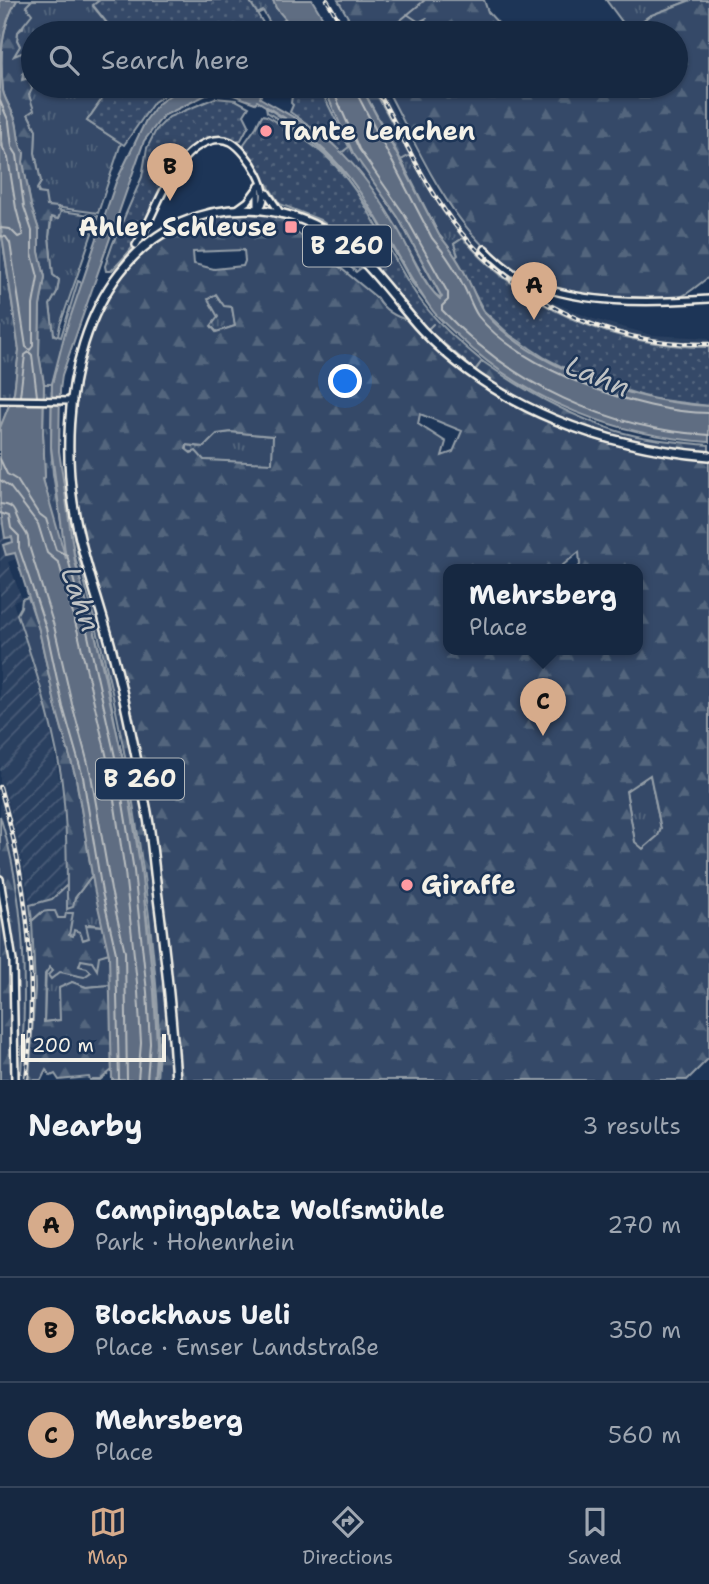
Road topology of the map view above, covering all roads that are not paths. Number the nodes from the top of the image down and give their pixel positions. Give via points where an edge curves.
1 (261, 185) junction
2 (258, 209) junction
3 (235, 210) junction
4 (281, 214) junction
5 (136, 245) dead end
6 (485, 249) dead end
7 (709, 299) edge
8 (0, 400) edge
9 (70, 400) junction
10 (709, 456) edge
11 (0, 879) edge
12 (15, 1080) edge
13 (176, 1080) edge

1 - 2 street via 266,199
1 - 3 street
1 - 4 street
1 - 5 street via 246,157 229,141 198,146 175,171
2 - 3 main road, B 260
2 - 4 main road, B 260
3 - 9 main road, B 260 via 196,217 173,227 123,268 90,325
4 - 10 main road, B 260 via 340,240 429,337 469,370 524,405 622,444
6 - 7 street via 518,276 558,292 619,300
8 - 9 street
9 - 13 main road, B 260 via 73,504 114,658 147,811 170,989
11 - 12 street via 13,961

